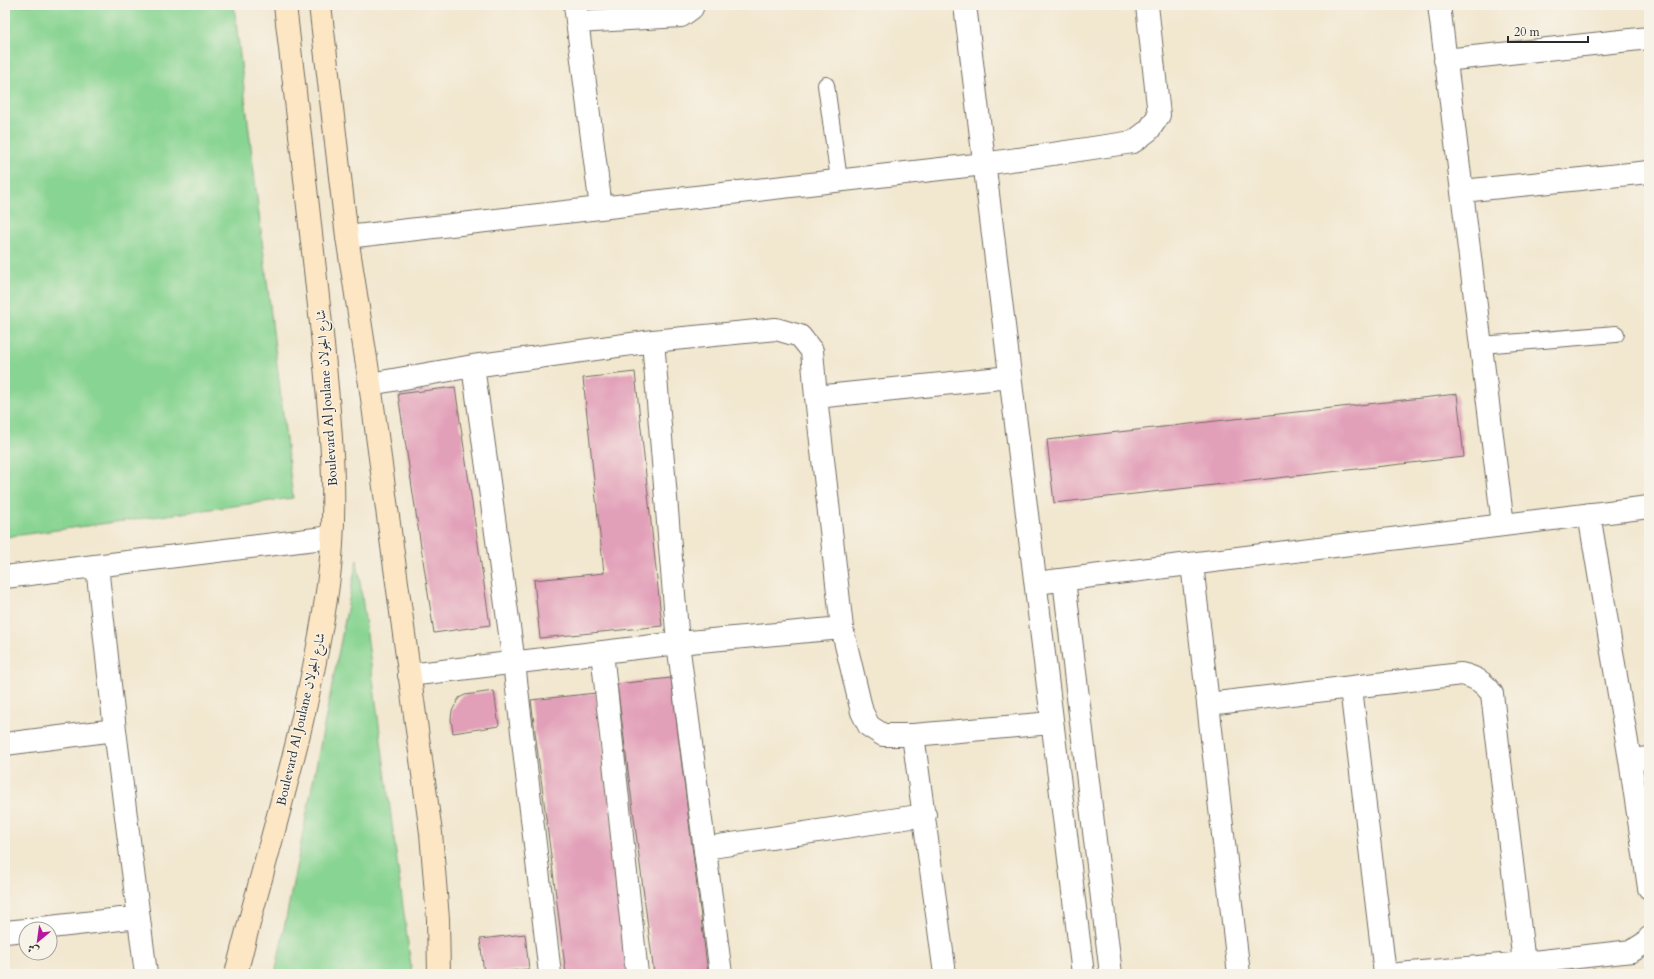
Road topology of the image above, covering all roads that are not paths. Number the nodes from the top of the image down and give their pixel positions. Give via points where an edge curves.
1 (285, 5) edge
2 (320, 5) edge
3 (693, 5) edge
4 (965, 5) edge
5 (1147, 5) edge
6 (1439, 5) edge
7 (576, 13) edge
8 (1649, 38) edge
9 (1445, 60) junction
10 (826, 85) dead end
11 (984, 164) junction
12 (1649, 172) edge
13 (839, 180) junction
14 (1462, 191) junction
15 (601, 208) junction
16 (347, 237) junction
17 (1616, 334) dead end
18 (653, 341) junction
19 (1481, 345) junction
20 (473, 366) junction
21 (1010, 377) junction
22 (370, 384) junction
23 (816, 397) junction
24 (1649, 507) edge
25 (1589, 514) junction
26 (1503, 525) junction
27 (332, 537) junction
28 (1192, 564) junction
29 (97, 566) junction
30 (5, 577) edge
31 (1064, 580) junction
32 (1036, 583) junction
33 (842, 628) junction
34 (678, 643) junction
35 (602, 652) junction
36 (514, 663) junction
37 (409, 675) junction
38 (1351, 688) junction
39 (1208, 704) junction
40 (1052, 723) junction
41 (115, 730) junction
42 (913, 735) junction
43 (5, 744) edge
44 (1640, 759) edge
45 (1649, 772) edge
46 (925, 815) junction
47 (705, 848) junction
48 (1649, 888) edge
49 (138, 917) junction
50 (58, 926) edge
51 (18, 931) edge
52 (5, 932) edge
53 (1649, 938) edge
54 (1524, 963) junction
55 (146, 974) edge
56 (236, 974) edge
57 (439, 974) edge
58 (550, 974) edge
59 (637, 974) edge
60 (721, 974) edge
61 (945, 974) edge
62 (1083, 974) edge
63 (1111, 974) edge
64 (1239, 974) edge
65 (1385, 974) edge
66 (1399, 974) edge

1 - 27 main road, Boulevard Al Joulane شارع الجولان via 329,404 333,480
2 - 16 main road
3 - 7 street via 681,16
4 - 11 street
5 - 11 street via 1159,115 1149,130 1133,142
6 - 9 street
7 - 15 street
8 - 9 street
9 - 14 street
10 - 13 lane
11 - 13 street
11 - 21 street
12 - 14 street
13 - 15 street
14 - 19 street
15 - 16 street
16 - 22 main road
17 - 19 lane
18 - 20 street
18 - 23 street via 776,330 800,336 812,351
18 - 34 street
19 - 26 street
20 - 22 street
20 - 36 street
21 - 23 street
21 - 32 street
22 - 37 main road
23 - 33 street
24 - 25 street
25 - 26 street
25 - 44 street
26 - 28 street
27 - 29 street
27 - 56 main road, Boulevard Al Joulane شارع الجولان via 328,583 312,678 296,749
28 - 31 street
28 - 39 street
29 - 30 street
29 - 41 street
31 - 32 street
31 - 63 street
32 - 40 street
33 - 34 street
33 - 42 street via 862,712 869,726 883,735
34 - 35 street
34 - 47 street
35 - 36 street
35 - 59 street
36 - 37 street
36 - 58 street
37 - 57 main road via 433,857
38 - 39 street
38 - 54 street via 1461,674 1474,677 1486,685 1492,694
38 - 65 street
39 - 64 street
40 - 42 street
40 - 62 street
41 - 43 street
41 - 49 street
42 - 46 street
44 - 45 street
44 - 48 street
46 - 47 street
46 - 61 street
47 - 60 street
49 - 50 street
49 - 55 street
51 - 52 street
53 - 54 street via 1632,951
54 - 66 street

